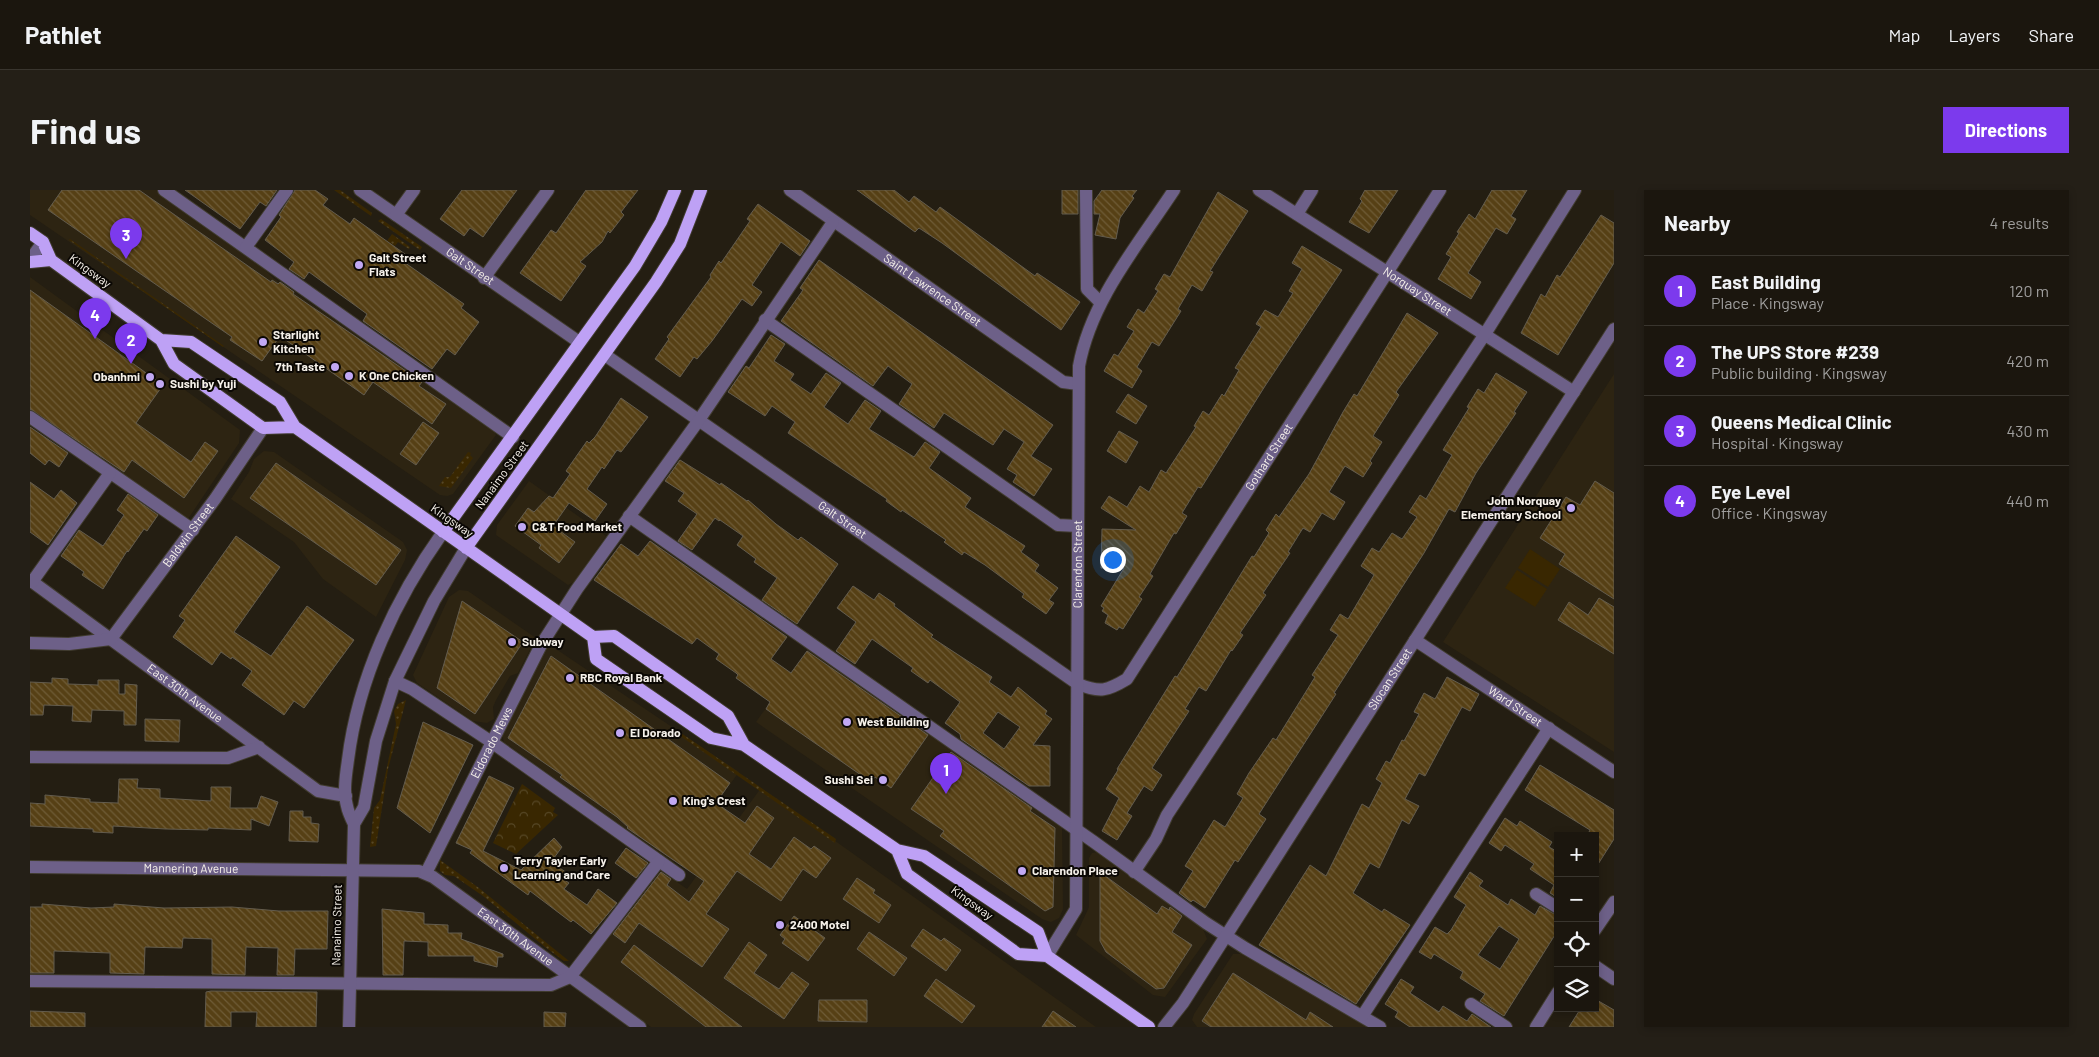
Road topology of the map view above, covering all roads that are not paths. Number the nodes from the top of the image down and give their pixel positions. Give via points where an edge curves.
1 (164, 190) edge
2 (287, 190) edge
3 (360, 190) edge
4 (414, 190) edge
5 (548, 190) edge
6 (674, 190) edge
7 (701, 190) edge
8 (1086, 190) edge
9 (1174, 190) edge
10 (1259, 190) edge
11 (1312, 190) edge
12 (1440, 190) edge
13 (1575, 190) edge
14 (797, 192) edge
15 (1297, 214) junction
16 (396, 215) junction
17 (833, 222) junction
18 (30, 233) edge
19 (43, 242) junction
20 (246, 247) junction
21 (51, 260) junction
22 (30, 261) edge
23 (1388, 274) junction
24 (484, 278) junction
25 (1100, 302) junction
26 (766, 320) junction
27 (1614, 329) edge
28 (1484, 334) junction
29 (161, 340) junction
30 (579, 342) junction
31 (606, 355) junction
32 (1078, 384) junction
33 (1574, 392) junction
34 (30, 417) edge
35 (699, 420) junction
36 (295, 427) junction
37 (263, 428) junction
38 (514, 437) junction
39 (110, 473) junction
40 (629, 516) junction
41 (1078, 526) junction
42 (193, 530) junction
43 (443, 532) junction
44 (466, 548) junction
45 (31, 581) edge
46 (560, 614) junction
47 (593, 638) junction
48 (111, 639) junction
49 (1415, 640) junction
50 (30, 643) edge
51 (395, 681) junction
52 (1078, 684) junction
53 (1549, 728) junction
54 (490, 741) junction
55 (744, 745) junction
56 (259, 747) junction
57 (30, 757) edge
58 (1614, 772) edge
59 (346, 796) junction
60 (354, 824) junction
61 (1078, 830) junction
62 (897, 850) junction
63 (659, 861) junction
64 (30, 867) edge
65 (352, 868) junction
66 (1134, 872) junction
67 (426, 873) junction
68 (679, 875) dead end
69 (1536, 894) dead end
70 (1614, 902) edge
71 (1554, 905) edge
72 (1599, 924) edge
73 (1226, 936) junction
74 (1047, 956) junction
75 (1596, 967) edge
76 (570, 976) junction
77 (1614, 979) edge
78 (30, 981) edge
79 (350, 984) junction
80 (1554, 998) edge
81 (1471, 1004) dead end
82 (1363, 1016) junction
83 (350, 1027) edge
84 (640, 1027) edge
85 (1149, 1027) edge
86 (1164, 1027) edge
87 (1380, 1027) edge
88 (1506, 1027) edge
89 (1536, 1027) edge

1 - 20 street
2 - 20 street
3 - 16 street, Galt Street
4 - 16 street
5 - 24 street
6 - 30 main road, Nanaimo Street via 661,222 635,266
7 - 31 main road, Nanaimo Street via 680,244
8 - 25 street via 1087,290
9 - 25 street, Clarendon Street
10 - 15 street, Norquay Street
11 - 15 street
12 - 23 street, Gothard Street
13 - 28 street
14 - 17 street, Saint Lawrence Street
15 - 23 street, Norquay Street
16 - 24 street, Galt Street
17 - 26 street, Eldorado Mews
17 - 32 street, Saint Lawrence Street via 1064,382
18 - 19 main road
19 - 21 main road, Kingsway
19 - 22 street
20 - 38 street
21 - 22 main road, Kingsway
21 - 29 main road, Kingsway
23 - 28 street, Norquay Street
23 - 52 street, Gothard Street via 1127,679 1112,688 1095,691
24 - 30 street, Galt Street
25 - 32 street, Clarendon Street via 1082,346
26 - 35 street, Eldorado Mews
26 - 41 street via 1058,525
27 - 33 street, Slocan Street
28 - 33 street, Norquay Street
28 - 66 street via 1183,790
29 - 36 main road, Kingsway via 191,342 280,402
29 - 37 main road, Kingsway via 174,364
30 - 38 main road, Nanaimo Street
31 - 35 street, Galt Street
31 - 44 main road, Nanaimo Street
32 - 41 street, Clarendon Street
33 - 49 street, Slocan Street
34 - 39 street
35 - 40 street, Eldorado Mews
35 - 52 street, Galt Street
36 - 37 main road
36 - 43 main road, Kingsway
37 - 42 street, Baldwin Street
38 - 43 main road, Nanaimo Street
39 - 42 street
39 - 45 street
40 - 46 street, Eldorado Mews
40 - 61 street
41 - 52 street, Clarendon Street
42 - 48 street, Baldwin Street
43 - 44 main road, Kingsway
43 - 59 street, Nanaimo Street via 404,594 372,666 353,730
44 - 46 main road, Kingsway
44 - 51 street, Nanaimo Street via 434,602
45 - 48 street, East 30th Avenue
46 - 47 main road, Kingsway
46 - 54 street, Eldorado Mews via 540,645
47 - 55 main road, Kingsway via 614,636 728,716
47 - 55 main road, Kingsway via 596,659 711,738
48 - 50 street via 69,644
48 - 56 street, East 30th Avenue
49 - 53 street, Ward Street
49 - 73 street, Slocan Street
51 - 54 street
51 - 60 street, Nanaimo Street via 376,741 364,807
52 - 61 street, Clarendon Street
53 - 58 street, Ward Street
53 - 82 street
54 - 63 street
54 - 67 street, Eldorado Mews
55 - 62 main road, Kingsway
56 - 57 street via 228,758
56 - 59 street, East 30th Avenue via 318,791
59 - 60 street, Nanaimo Street
60 - 65 street, Nanaimo Street
61 - 66 street
61 - 74 street, Clarendon Street via 1076,909
62 - 74 main road, Kingsway via 924,856 1038,932
62 - 74 main road, Kingsway via 907,874 1018,954
63 - 68 street
63 - 76 street
64 - 65 street, Mannering Avenue
65 - 67 street, East 30th Avenue
65 - 79 street, Nanaimo Street
66 - 73 street
67 - 76 street, East 30th Avenue
69 - 71 street
70 - 72 street
73 - 82 street
73 - 86 street, Slocan Street
74 - 85 main road
75 - 77 street
76 - 79 street via 551,985
76 - 84 street, East 30th Avenue
78 - 79 street
79 - 83 street, Nanaimo Street
80 - 89 street
81 - 88 street
82 - 87 street

